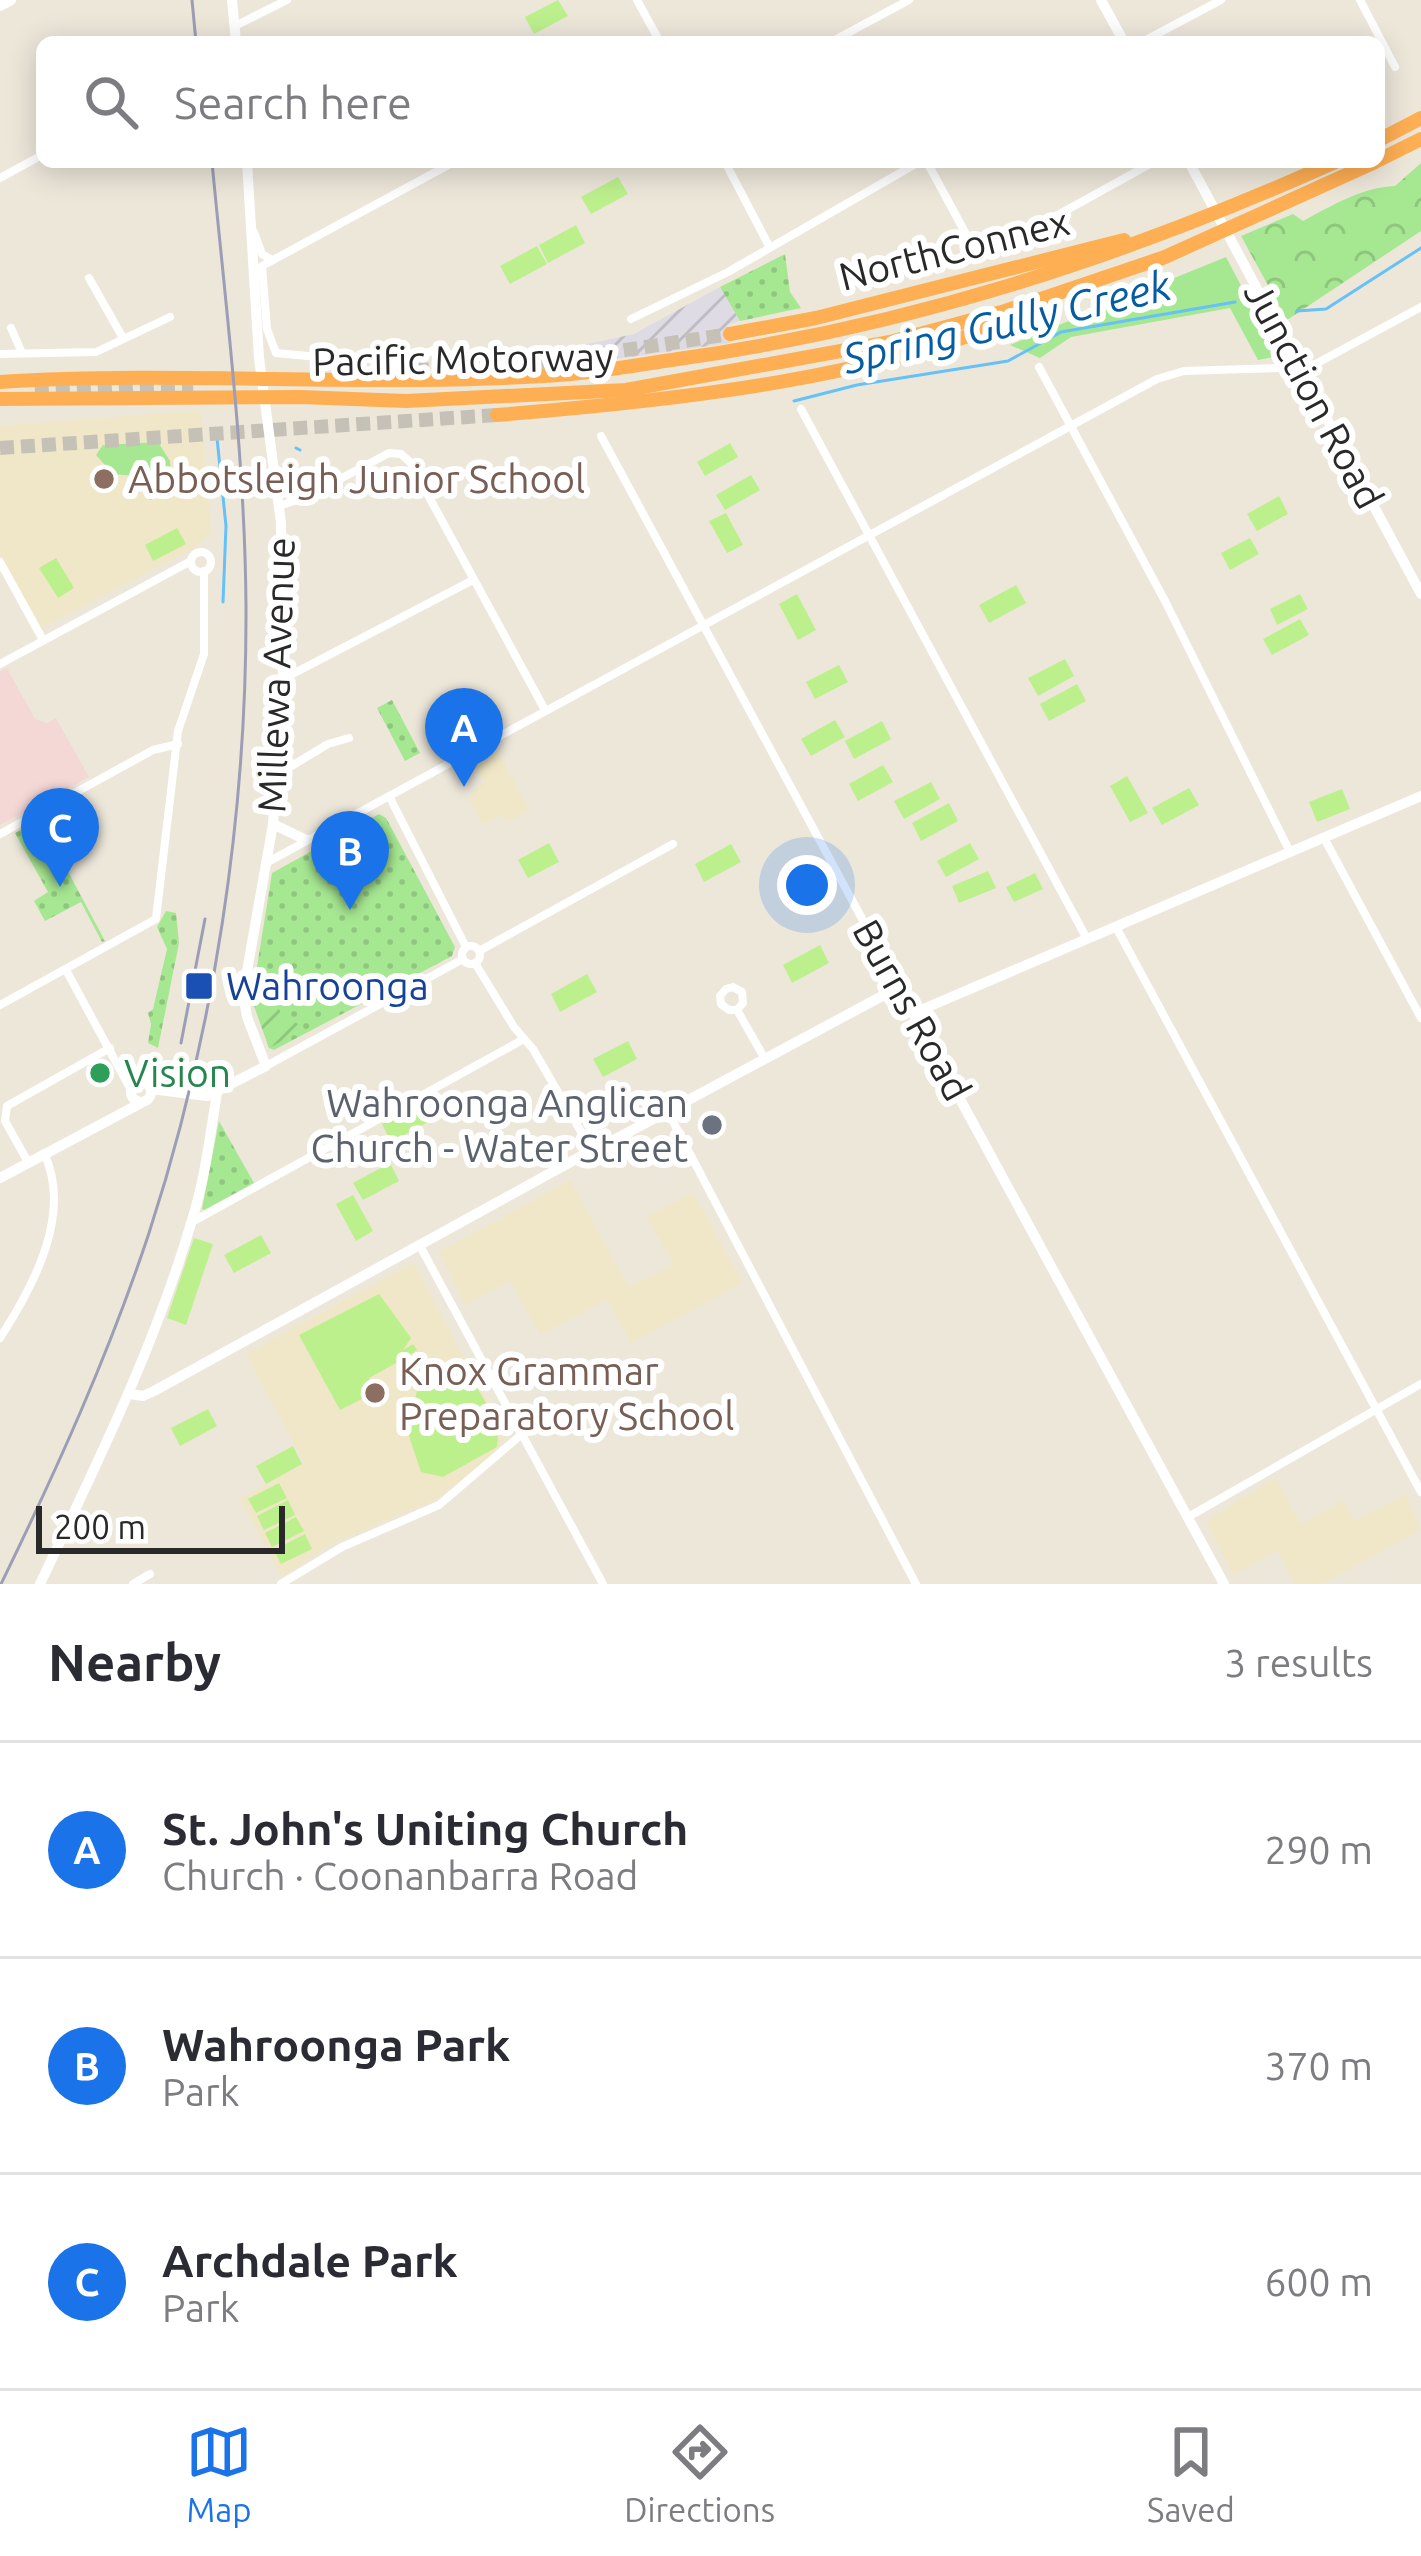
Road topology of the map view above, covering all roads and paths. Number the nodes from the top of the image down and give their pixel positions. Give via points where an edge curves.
1 (11, 0) edge
2 (232, 0) edge
3 (287, 0) edge
4 (637, 0) edge
5 (908, 0) edge
6 (1101, 0) edge
7 (1220, 0) edge
8 (1360, 0) edge
9 (0, 6) edge
10 (235, 26) junction
11 (236, 36) edge
12 (657, 36) edge
13 (842, 36) edge
14 (1121, 36) edge
15 (1152, 36) edge
16 (1379, 36) edge
17 (1385, 48) edge
18 (1395, 67) dead end
19 (1421, 118) edge
20 (1385, 137) edge
21 (1421, 140) edge
22 (1385, 157) edge
23 (36, 158) edge
24 (247, 168) edge
25 (443, 168) edge
26 (728, 168) edge
27 (912, 168) edge
28 (927, 168) edge
29 (1143, 168) edge
30 (1192, 168) edge
31 (1321, 168) edge
32 (1362, 168) edge
33 (0, 178) edge
34 (1193, 222) junction
35 (251, 225) junction
36 (769, 246) junction
37 (272, 260) junction
38 (89, 278) dead end
39 (1102, 278) junction
40 (1421, 307) edge
41 (170, 316) dead end
42 (631, 319) dead end
43 (10, 328) dead end
44 (730, 334) tunnel mouth
45 (123, 338) junction
46 (436, 349) dead end
47 (22, 353) junction
48 (0, 354) edge
49 (1039, 367) dead end
50 (1300, 368) junction
51 (0, 378) edge
52 (0, 401) edge
53 (801, 409) dead end
54 (497, 415) tunnel mouth
55 (1071, 425) junction
56 (601, 436) dead end
57 (279, 506) junction
58 (868, 534) junction
59 (191, 561) junction
60 (0, 562) edge
61 (203, 571) junction
62 (473, 580) junction
63 (1421, 594) edge
64 (704, 624) junction
65 (43, 640) junction
66 (0, 664) edge
67 (283, 680) junction
68 (544, 710) junction
69 (350, 738) dead end
70 (178, 744) junction
71 (278, 768) junction
72 (389, 796) junction
73 (1421, 796) edge
74 (273, 824) junction
75 (0, 834) edge
76 (1324, 838) junction
77 (306, 840) junction
78 (673, 844) dead end
79 (1290, 852) junction
80 (264, 864) junction
81 (1116, 927) junction
82 (1087, 939) junction
83 (466, 947) junction
84 (479, 951) junction
85 (463, 959) junction
86 (475, 963) junction
87 (67, 970) junction
88 (899, 987) junction
89 (0, 1005) edge
90 (737, 1010) dead end
91 (914, 1013) junction
92 (1421, 1018) edge
93 (524, 1040) junction
94 (110, 1048) junction
95 (766, 1060) junction
96 (120, 1064) junction
97 (266, 1066) junction
98 (148, 1086) junction
99 (131, 1091) junction
100 (217, 1093) junction
101 (141, 1103) junction
102 (120, 1111) junction
103 (668, 1112) junction
104 (590, 1148) junction
105 (44, 1153) junction
106 (28, 1162) junction
107 (0, 1178) edge
108 (192, 1222) junction
109 (420, 1246) junction
110 (0, 1338) edge
111 (1421, 1384) edge
112 (130, 1394) junction
113 (1376, 1409) junction
114 (522, 1434) junction
115 (1421, 1492) edge
116 (1188, 1517) junction
117 (150, 1574) dead end
118 (40, 1584) edge
119 (133, 1584) edge
120 (281, 1584) edge
121 (603, 1584) edge
122 (916, 1584) edge
123 (1224, 1584) edge

1 - 9 street
2 - 10 street
3 - 10 street
4 - 12 street
5 - 13 street
6 - 14 street
7 - 15 street
8 - 16 street
10 - 11 street
17 - 18 street
19 - 20 highway
21 - 22 highway, Pacific Motorway
23 - 33 street
24 - 35 street, Millewa Avenue
25 - 37 street
26 - 36 street
27 - 36 street
28 - 29 street via 981,254
30 - 50 street, Junction Road
31 - 34 highway, Pacific Motorway
32 - 39 highway, Pacific Motorway
34 - 44 highway, NorthConnex
34 - 51 highway, Pacific Motorway via 946,307 796,341 573,374
35 - 37 street
35 - 57 street, Millewa Avenue
36 - 42 street
37 - 46 street via 262,266 276,353 329,358
38 - 45 street
39 - 52 highway, Pacific Motorway via 890,343 626,389 406,401
39 - 54 highway, NorthConnex via 978,332 859,364 613,406
40 - 50 street
41 - 45 street
43 - 47 street
45 - 47 street via 96,352
47 - 48 street
49 - 55 street
50 - 55 street via 1171,374
50 - 63 street, Junction Road
53 - 58 street
55 - 58 street
55 - 79 street
56 - 64 street, Burns Road
57 - 62 street via 389,452 401,454
57 - 67 street, Millewa Avenue
58 - 64 street
58 - 82 street
59 - 61 street
59 - 61 street via 208,556
59 - 65 street
60 - 65 street
61 - 70 street via 204,654
62 - 67 street
62 - 68 street
64 - 68 street
64 - 88 street, Burns Road
65 - 66 street
67 - 71 street, Millewa Avenue
68 - 72 street
69 - 71 street
70 - 75 street
70 - 87 street via 159,910 152,922
71 - 74 street, Millewa Avenue
72 - 77 street
72 - 83 street
73 - 76 street
74 - 77 street
74 - 80 street, Millewa Avenue
76 - 79 street
76 - 92 street
77 - 80 street
78 - 84 street
79 - 81 street
80 - 97 street, Millewa Avenue via 243,994
81 - 82 street
81 - 113 street
82 - 91 street
83 - 84 street
83 - 85 street
84 - 86 street
85 - 86 street
85 - 97 street
86 - 93 street
87 - 89 street
87 - 94 street
88 - 91 street, Burns Road
88 - 95 street
90 - 95 street
91 - 116 street, Burns Road
93 - 104 street
93 - 108 street
94 - 96 street
94 - 106 street via 7,1106 5,1120
95 - 103 street
96 - 98 street
96 - 99 street
97 - 100 street
98 - 99 street via 135,1083
98 - 100 street
98 - 101 street via 150,1097
99 - 101 street
99 - 102 street
100 - 108 street
101 - 102 street
102 - 105 street
103 - 104 street
103 - 122 street
104 - 109 street
105 - 106 street
105 - 110 street via 54,1181 48,1238 37,1277
106 - 107 street
108 - 112 street
109 - 112 street via 154,1391
109 - 114 street
111 - 113 street
112 - 118 street
113 - 115 street
113 - 116 street
114 - 120 street via 439,1505
114 - 121 street
116 - 123 street, Burns Road
117 - 119 street

